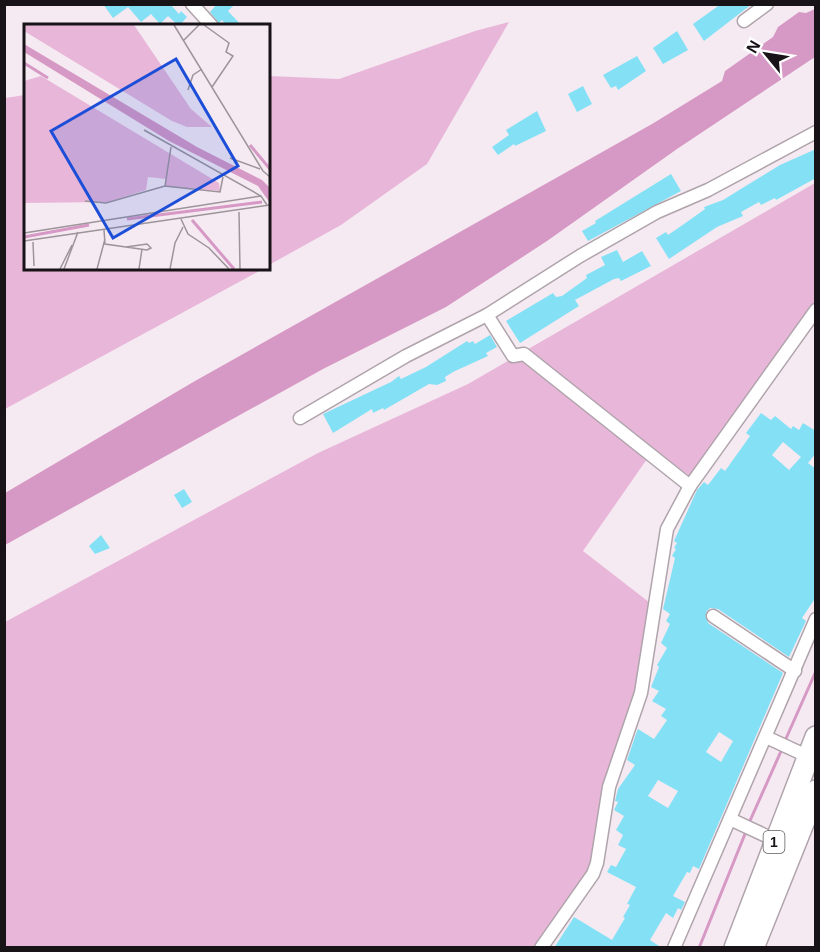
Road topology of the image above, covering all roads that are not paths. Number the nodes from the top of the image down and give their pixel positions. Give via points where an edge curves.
1 (192, 4) edge
2 (767, 4) edge
3 (744, 21) dead end
4 (210, 24) edge
5 (816, 132) edge
6 (816, 310) edge
7 (487, 315) junction
8 (300, 418) dead end
9 (690, 486) junction
10 (712, 616) dead end
11 (816, 619) edge
12 (795, 671) junction
13 (770, 739) junction
14 (808, 749) edge
15 (816, 790) edge
16 (733, 820) junction
17 (769, 837) junction
18 (541, 948) edge
19 (674, 948) edge
20 (735, 948) edge
21 (753, 948) edge

1 - 4 street
2 - 3 street
5 - 7 street via 589,250
6 - 9 street
7 - 8 street via 406,356
7 - 9 street via 513,356 524,354
9 - 18 street via 667,529 641,693 609,787 597,863
10 - 12 street
11 - 12 street
12 - 13 street
13 - 14 street
13 - 16 street
14 - 17 highway, 1
15 - 21 highway, 1
16 - 17 street
16 - 19 street
17 - 20 highway, 1

